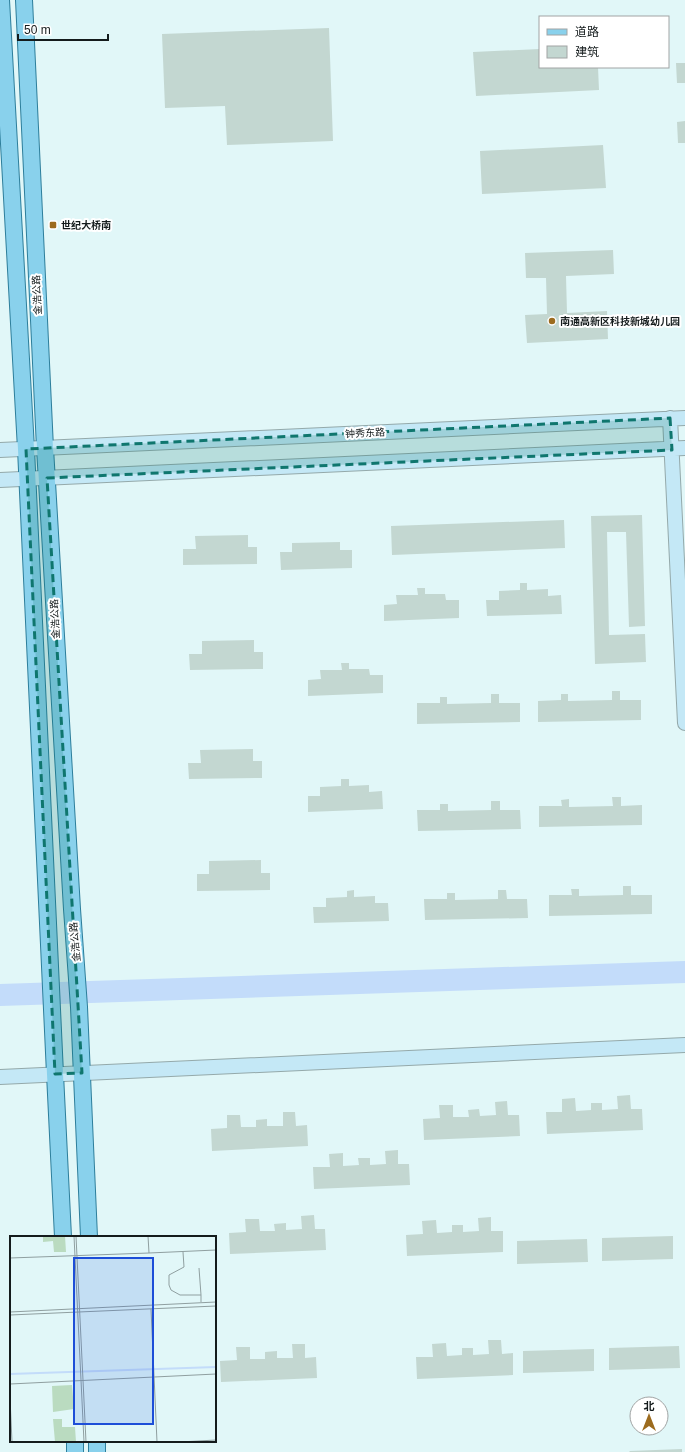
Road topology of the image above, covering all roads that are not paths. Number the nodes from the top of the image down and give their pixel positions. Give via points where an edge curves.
1 (1, 0) edge
2 (24, 0) edge
3 (670, 418) junction
4 (685, 418) edge
5 (45, 448) junction
6 (26, 449) junction
7 (678, 449) edge
8 (0, 450) edge
9 (47, 478) junction
10 (27, 479) junction
11 (0, 480) edge
12 (685, 723) edge
13 (685, 1045) edge
14 (82, 1073) junction
15 (55, 1074) junction
16 (0, 1077) edge
17 (64, 1236) edge
18 (88, 1236) edge
19 (97, 1442) edge
20 (98, 1452) edge

1 - 6 main road
2 - 5 main road, 金浩公路
3 - 4 main road, 钟秀东路
3 - 5 main road, 钟秀东路
3 - 7 main road
5 - 6 main road, 钟秀东路
5 - 9 main road, 金浩公路
6 - 8 main road
6 - 10 main road
7 - 9 main road
7 - 12 main road
9 - 10 main road
9 - 14 main road, 金浩公路
10 - 11 main road
10 - 15 main road
13 - 14 main road
14 - 15 main road
14 - 18 main road, 金浩公路
15 - 16 main road
15 - 17 main road
19 - 20 main road

